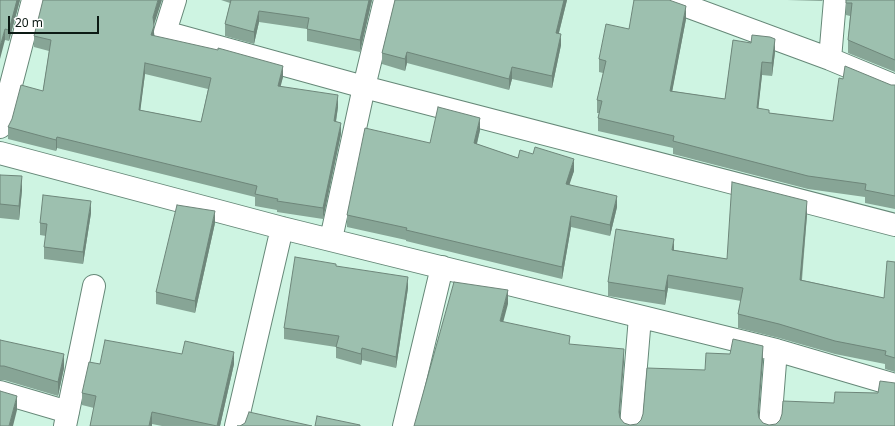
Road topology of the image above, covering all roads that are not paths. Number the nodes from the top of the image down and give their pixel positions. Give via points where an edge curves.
1 (33, 0) edge
2 (175, 0) edge
3 (385, 0) edge
4 (670, 0) edge
5 (835, 0) edge
6 (830, 60) junction
7 (895, 86) edge
8 (364, 87) junction
9 (0, 127) edge
10 (0, 153) edge
11 (895, 225) edge
12 (282, 228) junction
13 (331, 239) junction
14 (442, 267) junction
15 (94, 286) dead end
16 (640, 316) junction
17 (776, 350) junction
18 (895, 385) edge
19 (0, 392) edge
20 (67, 419) edge
21 (236, 426) edge
22 (404, 426) edge
23 (631, 426) edge
24 (770, 426) edge

1 - 9 street
2 - 8 street via 164,32
3 - 8 street
4 - 6 street
5 - 6 street
6 - 7 street
8 - 11 street
8 - 13 street
10 - 12 street
12 - 13 street
12 - 21 street
13 - 14 street
14 - 16 street
14 - 22 street
15 - 20 street
16 - 17 street
16 - 23 street
17 - 18 street
17 - 24 street
19 - 20 street

